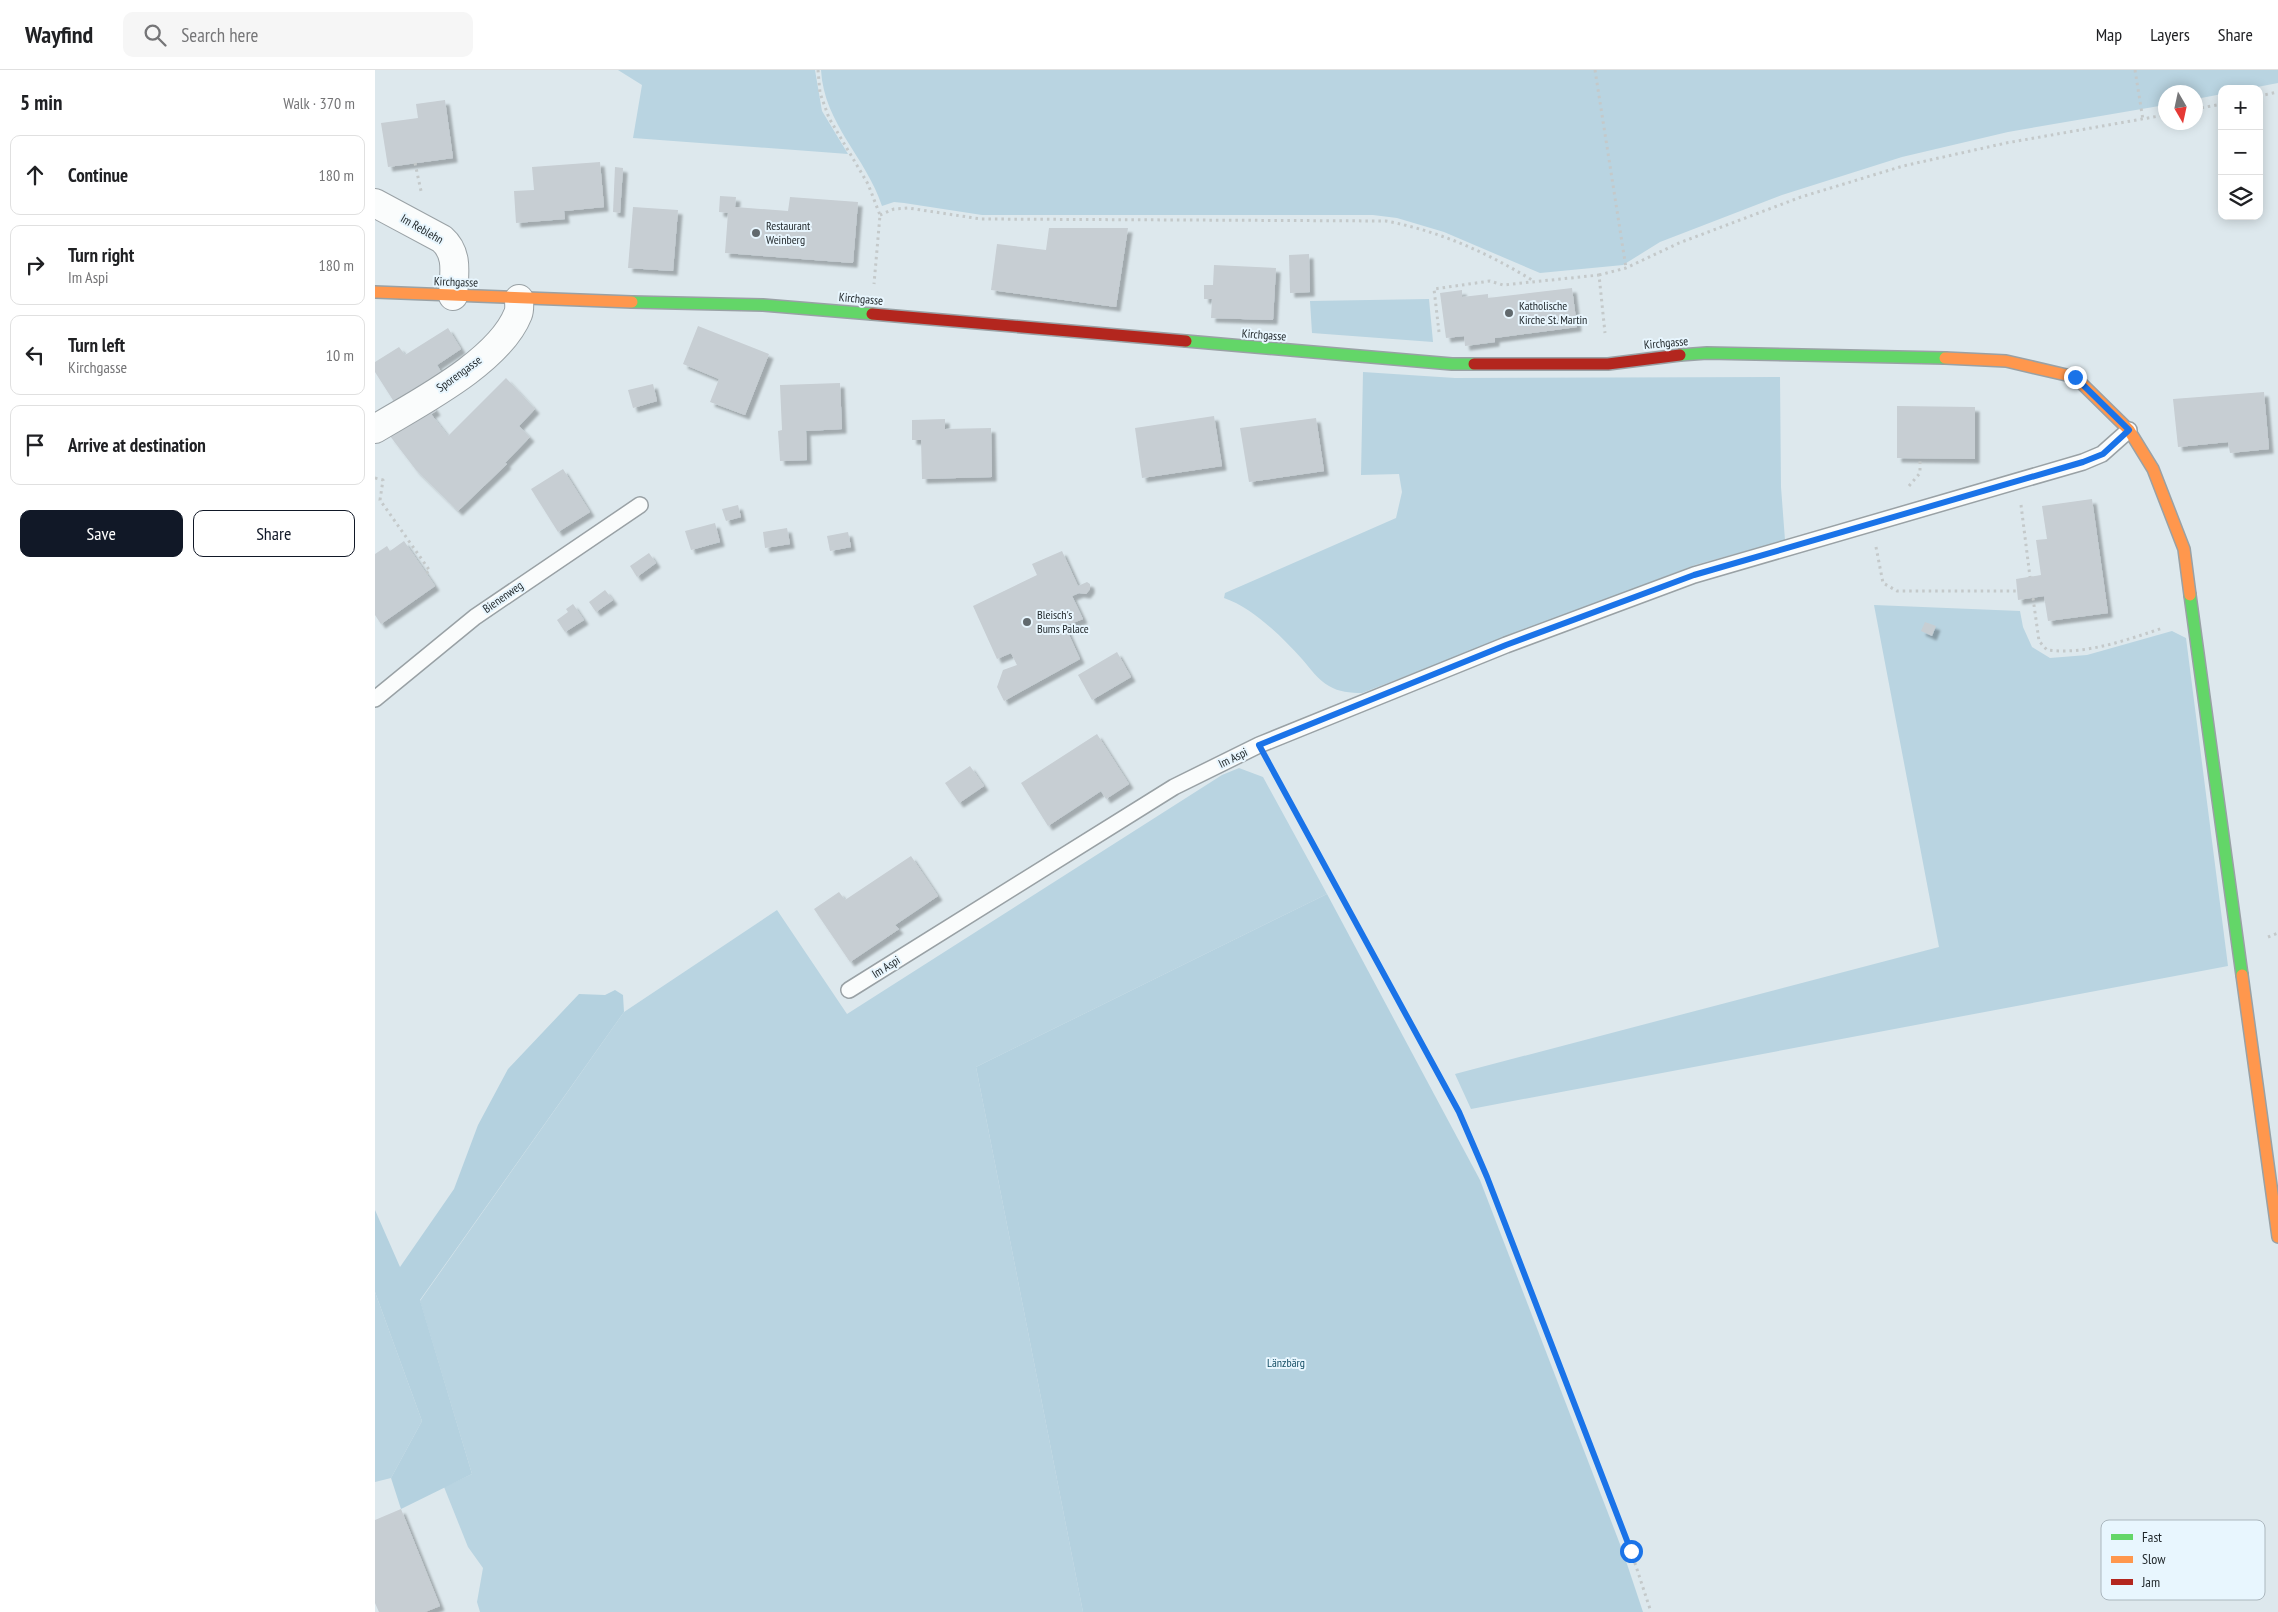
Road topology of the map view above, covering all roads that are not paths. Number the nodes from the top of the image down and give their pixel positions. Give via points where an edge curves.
1 (375, 203) edge
2 (375, 292) edge
3 (453, 296) junction
4 (519, 299) junction
5 (375, 429) edge
6 (2129, 430) junction
7 (640, 506) dead end
8 (375, 699) edge
9 (849, 990) dead end
10 (2278, 1237) edge

1 - 3 street, Im Reblehn via 451,246 454,256
2 - 3 street, Kirchgasse
3 - 4 street, Kirchgasse
4 - 5 street, Sporengasse via 519,312 510,328 471,368
4 - 6 street, Kirchgasse via 763,305 1452,364 1608,364 1707,354 2006,361 2075,377
6 - 9 lane, Im Aspi via 2103,454 2083,462 1694,575 1497,648 1259,745 1174,787
6 - 10 street, Kirchgasse via 2153,470 2184,549
7 - 8 lane, Bienenweg via 475,617

